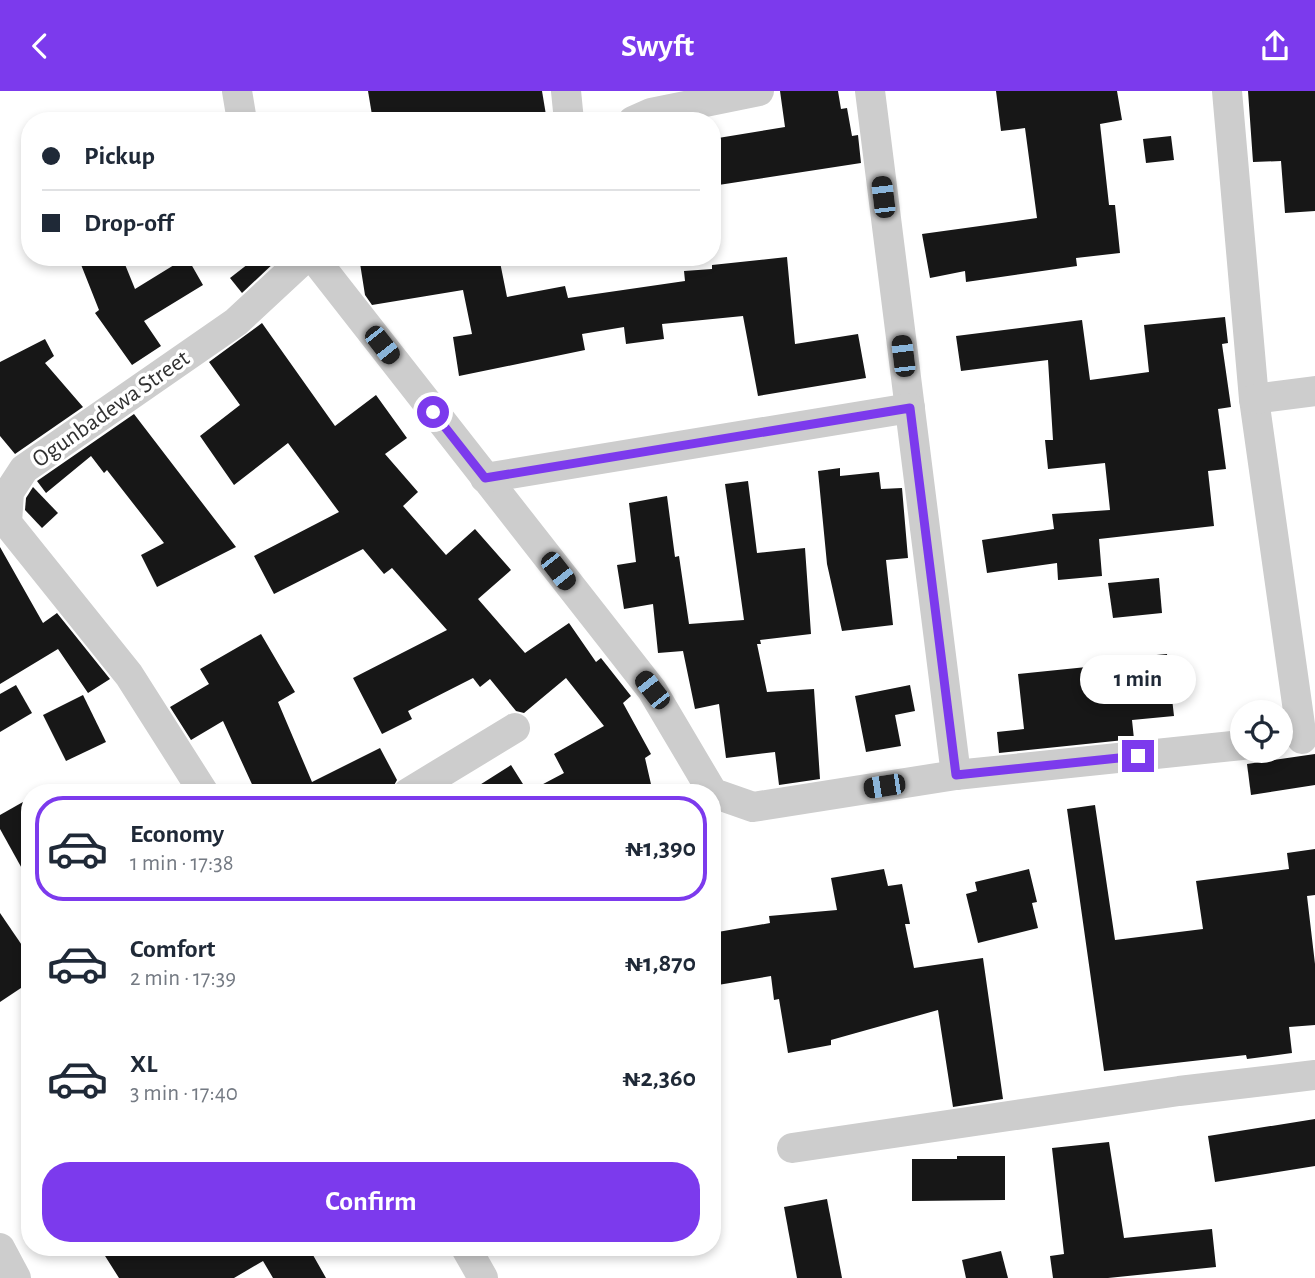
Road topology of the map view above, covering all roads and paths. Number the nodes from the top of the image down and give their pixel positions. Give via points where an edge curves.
1 (237, 91) edge
2 (566, 91) edge
3 (760, 91) edge
4 (870, 91) edge
5 (1227, 91) edge
6 (240, 112) edge
7 (568, 112) edge
8 (656, 112) edge
9 (296, 266) edge
10 (320, 266) edge
11 (1315, 391) edge
12 (1254, 399) junction
13 (910, 408) junction
14 (485, 478) junction
15 (3, 525) edge
16 (515, 727) dead end
17 (1299, 739) edge
18 (1230, 746) edge
19 (956, 775) junction
20 (198, 784) edge
21 (423, 784) edge
22 (708, 784) edge
23 (721, 796) edge
24 (1315, 1075) edge
25 (792, 1148) dead end
26 (0, 1248) edge
27 (471, 1256) edge
28 (16, 1278) edge
29 (483, 1278) edge

1 - 6 street
2 - 7 street
3 - 8 street
4 - 13 street
5 - 12 street
9 - 15 street, Ogunbadewa Street via 236,322 24,469 9,492
10 - 14 street
11 - 12 street
12 - 17 street
13 - 14 street
13 - 19 street
14 - 22 street via 652,690
15 - 20 street, Ogunbadewa Street via 128,675
16 - 21 street
18 - 19 street
19 - 23 street via 753,807
24 - 25 street
26 - 28 street
27 - 29 street

